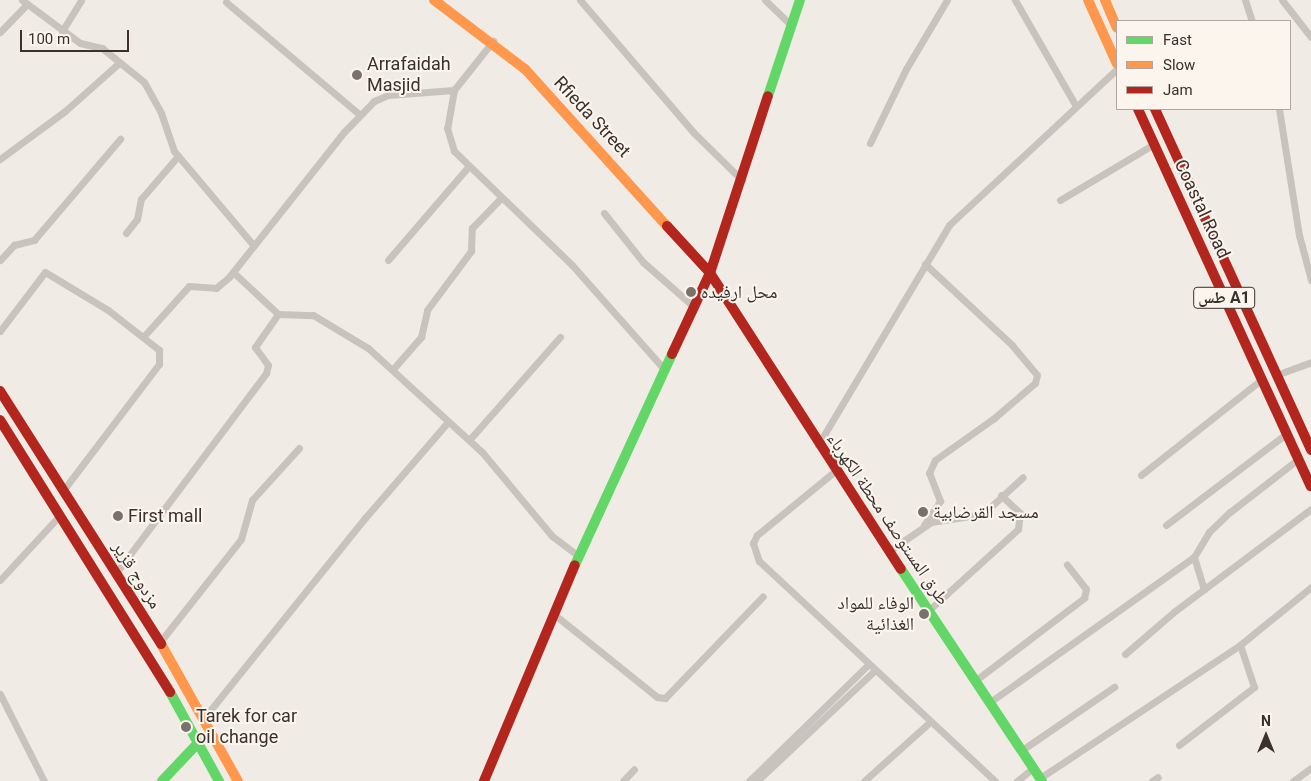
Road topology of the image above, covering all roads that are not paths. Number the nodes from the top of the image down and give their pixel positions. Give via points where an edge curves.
1 (81, 0) edge
2 (434, 0) edge
3 (580, 0) edge
4 (765, 0) edge
5 (800, 0) edge
6 (947, 0) edge
7 (1015, 0) edge
8 (1088, 0) edge
9 (1104, 0) edge
10 (1245, 0) edge
11 (1282, 0) edge
12 (25, 2) edge
13 (226, 2) dead end
14 (1252, 20) edge
15 (791, 25) junction
16 (1116, 26) edge
17 (62, 31) junction
18 (0, 32) edge
19 (1311, 37) edge
20 (494, 41) junction
21 (1116, 62) edge
22 (120, 63) junction
23 (1116, 70) edge
24 (454, 90) junction
25 (1076, 106) junction
26 (1138, 110) edge
27 (1155, 110) edge
28 (1279, 110) edge
29 (358, 114) junction
30 (120, 139) dead end
31 (870, 143) dead end
32 (1154, 144) junction
33 (178, 156) junction
34 (0, 159) edge
35 (468, 167) junction
36 (743, 180) junction
37 (501, 198) junction
38 (1060, 200) dead end
39 (604, 213) dead end
40 (126, 233) dead end
41 (254, 246) junction
42 (0, 260) edge
43 (388, 260) dead end
44 (925, 264) junction
45 (233, 272) junction
46 (710, 273) junction
47 (1311, 280) edge
48 (694, 307) junction
49 (278, 314) junction
50 (0, 332) edge
51 (144, 336) junction
52 (560, 337) dead end
53 (1311, 362) edge
54 (393, 369) junction
55 (665, 370) junction
56 (1276, 375) junction
57 (1262, 379) junction
58 (0, 391) edge
59 (0, 420) edge
60 (448, 422) junction
61 (1287, 433) junction
62 (470, 439) junction
63 (818, 445) junction
64 (298, 448) dead end
65 (1311, 450) edge
66 (1298, 459) junction
67 (834, 471) junction
68 (1141, 476) dead end
69 (1023, 477) dead end
70 (1311, 486) edge
71 (64, 489) junction
72 (1001, 495) junction
73 (1311, 509) edge
74 (59, 516) junction
75 (924, 525) junction
76 (1166, 525) dead end
77 (889, 551) junction
78 (579, 556) junction
79 (1194, 557) junction
80 (1068, 565) dead end
81 (116, 573) junction
82 (0, 580) edge
83 (1311, 588) edge
84 (1204, 589) junction
85 (763, 596) dead end
86 (929, 610) junction
87 (555, 615) junction
88 (160, 642) junction
89 (1240, 644) junction
90 (1125, 654) dead end
91 (868, 665) junction
92 (874, 671) junction
93 (976, 680) junction
94 (1114, 687) dead end
95 (0, 694) edge
96 (192, 698) junction
97 (990, 702) junction
98 (178, 706) junction
99 (204, 718) junction
100 (930, 722) junction
101 (198, 743) junction
102 (1179, 745) dead end
103 (1022, 750) junction
104 (1034, 766) junction
105 (1311, 768) edge
106 (634, 769) dead end
107 (1041, 779) edge
108 (44, 781) edge
109 (162, 781) edge
110 (219, 781) edge
111 (238, 781) edge
112 (484, 781) edge
113 (623, 781) edge
114 (749, 781) edge
115 (757, 781) edge
116 (864, 781) edge
117 (995, 781) edge
118 (1017, 781) edge
119 (1293, 781) edge

1 - 17 street
2 - 20 main road, Rfieda Street
3 - 36 street via 694,133
4 - 15 street
5 - 15 main road
6 - 31 street via 906,69
7 - 25 street
8 - 21 main road
9 - 16 main road
10 - 14 street
11 - 19 street
12 - 17 street
12 - 18 street
13 - 29 street
15 - 36 main road
17 - 22 street via 80,43 102,48
20 - 24 street
20 - 46 main road, Rfieda Street via 552,96
22 - 33 street via 151,91
22 - 34 street via 65,111
23 - 25 street
24 - 29 street via 388,95
24 - 35 street via 447,117 449,141
25 - 44 street via 958,214
26 - 32 main road, Coastal Road / طس A1
27 - 56 main road, Coastal Road / طس A1
28 - 47 street via 1298,235
29 - 41 street
30 - 42 street via 34,240 14,245
32 - 38 street
32 - 57 main road, Coastal Road / طس A1
33 - 40 street via 141,199 137,219
33 - 41 street
35 - 37 street
35 - 43 street
36 - 46 main road
37 - 54 street via 472,228 471,251 427,310 421,337
37 - 55 street via 572,265
39 - 48 street via 643,262
41 - 45 street
44 - 63 street
44 - 75 street via 1012,345 1037,375 1035,383 994,419 931,466 930,480 940,501
45 - 49 street
45 - 51 street via 216,288 189,286
46 - 48 main road
46 - 63 main road, طرق المستوصف محطة الكهرباء
48 - 55 main road
49 - 54 street via 302,313 326,320
49 - 81 street via 255,347 268,365 266,373
50 - 51 street via 45,272
51 - 71 street via 159,350 159,364
52 - 62 street
53 - 56 street
54 - 60 street
55 - 78 main road
56 - 65 main road, Coastal Road / طس A1
57 - 61 main road, Coastal Road / طس A1
57 - 68 street
58 - 71 main road, مزدوج قزير
59 - 74 main road, مزدوج قزير
60 - 62 street
60 - 99 street via 364,518
61 - 66 main road, Coastal Road / طس A1
61 - 76 street
62 - 78 street via 552,536
63 - 67 main road, طرق المستوصف محطة الكهرباء
64 - 88 street via 252,500 242,539
66 - 70 main road, Coastal Road / طس A1
66 - 79 street via 1208,532
67 - 77 main road, طرق المستوصف محطة الكهرباء
67 - 91 street via 764,527 754,542 754,550 772,575
69 - 72 street
71 - 81 main road, مزدوج قزير
72 - 75 street via 983,514 946,517
72 - 86 street via 1020,513 1018,529
73 - 84 street
74 - 82 street
74 - 98 main road, مزدوج قزير
75 - 77 street
77 - 86 main road, طرق المستوصف محطة الكهرباء
78 - 87 main road
79 - 84 street
79 - 97 street
80 - 93 street via 1086,589 1084,598
81 - 88 main road, مزدوج قزير
83 - 89 street
84 - 90 street
85 - 87 street via 664,698 657,697
86 - 93 main road, طرق المستوصف محطة الكهرباء
87 - 112 main road
88 - 96 main road, مزدوج قزير
89 - 102 street via 1254,687
89 - 107 street
91 - 92 street
91 - 114 street
92 - 100 street
92 - 115 street
93 - 97 main road, طرق المستوصف محطة الكهرباء
94 - 103 street
95 - 108 street
96 - 98 main road
96 - 99 main road, مزدوج قزير
97 - 103 main road, طرق المستوصف محطة الكهرباء
98 - 101 main road, مزدوج قزير
99 - 111 main road, مزدوج قزير
100 - 116 street
100 - 117 street
101 - 109 main road
101 - 110 main road, مزدوج قزير
103 - 104 main road, طرق المستوصف محطة الكهرباء
104 - 107 main road, طرق المستوصف محطة الكهرباء
104 - 118 street
105 - 119 street
106 - 113 street

